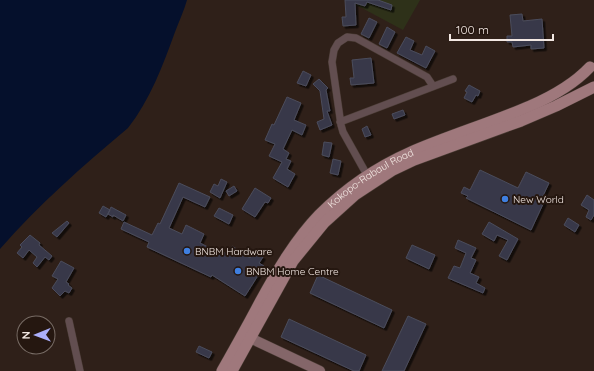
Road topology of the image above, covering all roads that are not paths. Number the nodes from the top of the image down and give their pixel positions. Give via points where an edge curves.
1 (592, 65) edge
2 (453, 79) dead end
3 (594, 80) edge
4 (433, 86) junction
5 (594, 87) edge
6 (340, 122) junction
7 (367, 175) junction
8 (69, 321) dead end
9 (250, 338) junction
10 (80, 371) edge
11 (222, 371) edge
12 (232, 371) edge
13 (320, 371) edge

1 - 3 main road via 591,77
1 - 7 main road, Kokopo-Rabaul Road via 573,83 553,96 412,152
2 - 4 street
4 - 6 street
4 - 6 street via 427,77 356,38 343,38 334,50 332,62
5 - 9 main road, Kokopo-Rabaul Road via 556,106 414,160 393,170 355,195 324,223 293,261
6 - 7 street
7 - 11 main road, Kokopo-Rabaul Road via 319,215 302,236 271,282
8 - 10 street
9 - 12 main road, Kokopo-Rabaul Road
9 - 13 street

